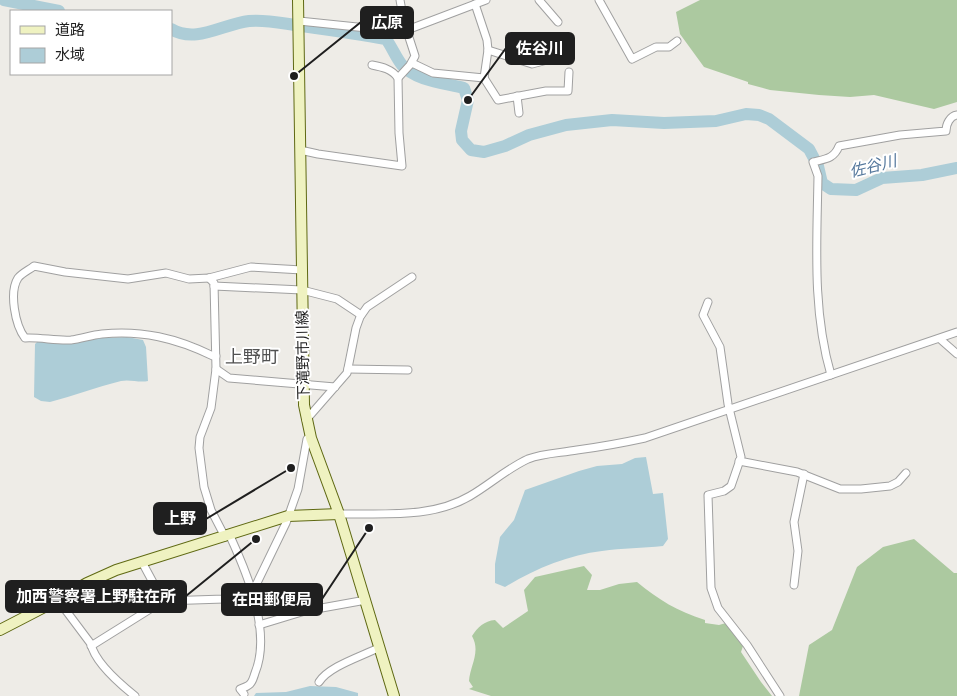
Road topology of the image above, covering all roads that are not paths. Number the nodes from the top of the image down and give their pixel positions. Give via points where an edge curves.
1 (298, 0) edge
2 (400, 0) edge
3 (486, 0) edge
4 (539, 0) edge
5 (600, 0) edge
6 (475, 4) junction
7 (558, 22) dead end
8 (299, 26) junction
9 (407, 30) junction
10 (677, 41) dead end
11 (488, 50) junction
12 (566, 55) dead end
13 (412, 63) junction
14 (372, 65) dead end
15 (569, 72) dead end
16 (398, 78) junction
17 (484, 78) junction
18 (517, 96) junction
19 (519, 112) dead end
20 (957, 114) edge
21 (300, 150) junction
22 (302, 270) junction
23 (412, 277) dead end
24 (209, 278) junction
25 (214, 286) junction
26 (302, 290) junction
27 (708, 302) dead end
28 (361, 315) junction
29 (957, 332) edge
30 (940, 338) junction
31 (957, 354) edge
32 (216, 356) junction
33 (216, 369) junction
34 (348, 369) junction
35 (408, 370) dead end
36 (831, 375) junction
37 (304, 384) junction
38 (335, 387) junction
39 (730, 409) junction
40 (306, 420) junction
41 (311, 438) junction
42 (739, 461) junction
43 (906, 473) dead end
44 (804, 474) junction
45 (339, 514) junction
46 (288, 516) junction
47 (228, 536) junction
48 (142, 562) junction
49 (794, 585) dead end
50 (251, 591) junction
51 (58, 600) junction
52 (366, 600) junction
53 (164, 601) junction
54 (259, 625) junction
55 (0, 630) edge
56 (91, 646) junction
57 (380, 647) junction
58 (319, 682) dead end
59 (244, 694) dead end
60 (135, 696) edge
61 (394, 696) edge
62 (780, 696) edge

1 - 8 main road, 下滝野市川線
2 - 9 street
3 - 6 street
4 - 7 street
5 - 10 street via 632,59 656,47 669,47
6 - 9 street
6 - 11 street
8 - 9 street
8 - 21 main road, 下滝野市川線
9 - 13 street via 415,56
11 - 12 street via 532,64
11 - 17 street
13 - 16 street
13 - 17 street via 433,73
14 - 16 street via 386,68
15 - 18 street via 568,90
16 - 21 street via 402,166
17 - 18 street via 498,100
18 - 19 street
20 - 36 street via 946,125 946,131 839,146 831,158 813,162 818,176 818,309
21 - 22 main road, 下滝野市川線
22 - 24 street via 251,267
22 - 26 main road, 下滝野市川線
23 - 28 street via 367,307
24 - 25 street
24 - 32 street via 189,279 166,273 128,279 34,266 19,276 14,288 14,310 25,338 70,340 102,334 138,333 162,336
25 - 26 street
25 - 32 street
26 - 28 street via 337,299
26 - 37 main road, 下滝野市川線
27 - 39 street via 703,315 720,347
28 - 34 street
29 - 30 street
30 - 31 street
30 - 36 street
32 - 33 street
33 - 37 street via 229,378
33 - 47 street via 211,408 199,448 208,502
34 - 35 street
34 - 38 street
36 - 39 street
37 - 38 street
37 - 40 main road, 下滝野市川線
38 - 40 street
39 - 42 street
39 - 45 street via 626,442 528,460 470,497 434,511
40 - 41 main road, 下滝野市川線
41 - 45 main road, 下滝野市川線
41 - 46 street via 307,439 298,489
42 - 44 street
42 - 62 street via 731,486 708,495 711,588 718,608
43 - 44 street via 890,486 861,489 840,489
44 - 49 street via 794,522 798,551
45 - 46 main road
45 - 52 main road, 下滝野市川線
46 - 47 main road
46 - 50 street
47 - 48 main road
47 - 50 street
48 - 51 main road via 87,583
48 - 53 street
50 - 53 street via 224,599
50 - 54 street
51 - 55 main road
51 - 56 street
52 - 54 street via 305,611
52 - 57 main road, 下滝野市川線
53 - 56 street
54 - 59 street via 261,652 258,668 251,683 240,689
56 - 60 street via 117,682
57 - 58 street via 335,668
57 - 61 main road, 下滝野市川線

